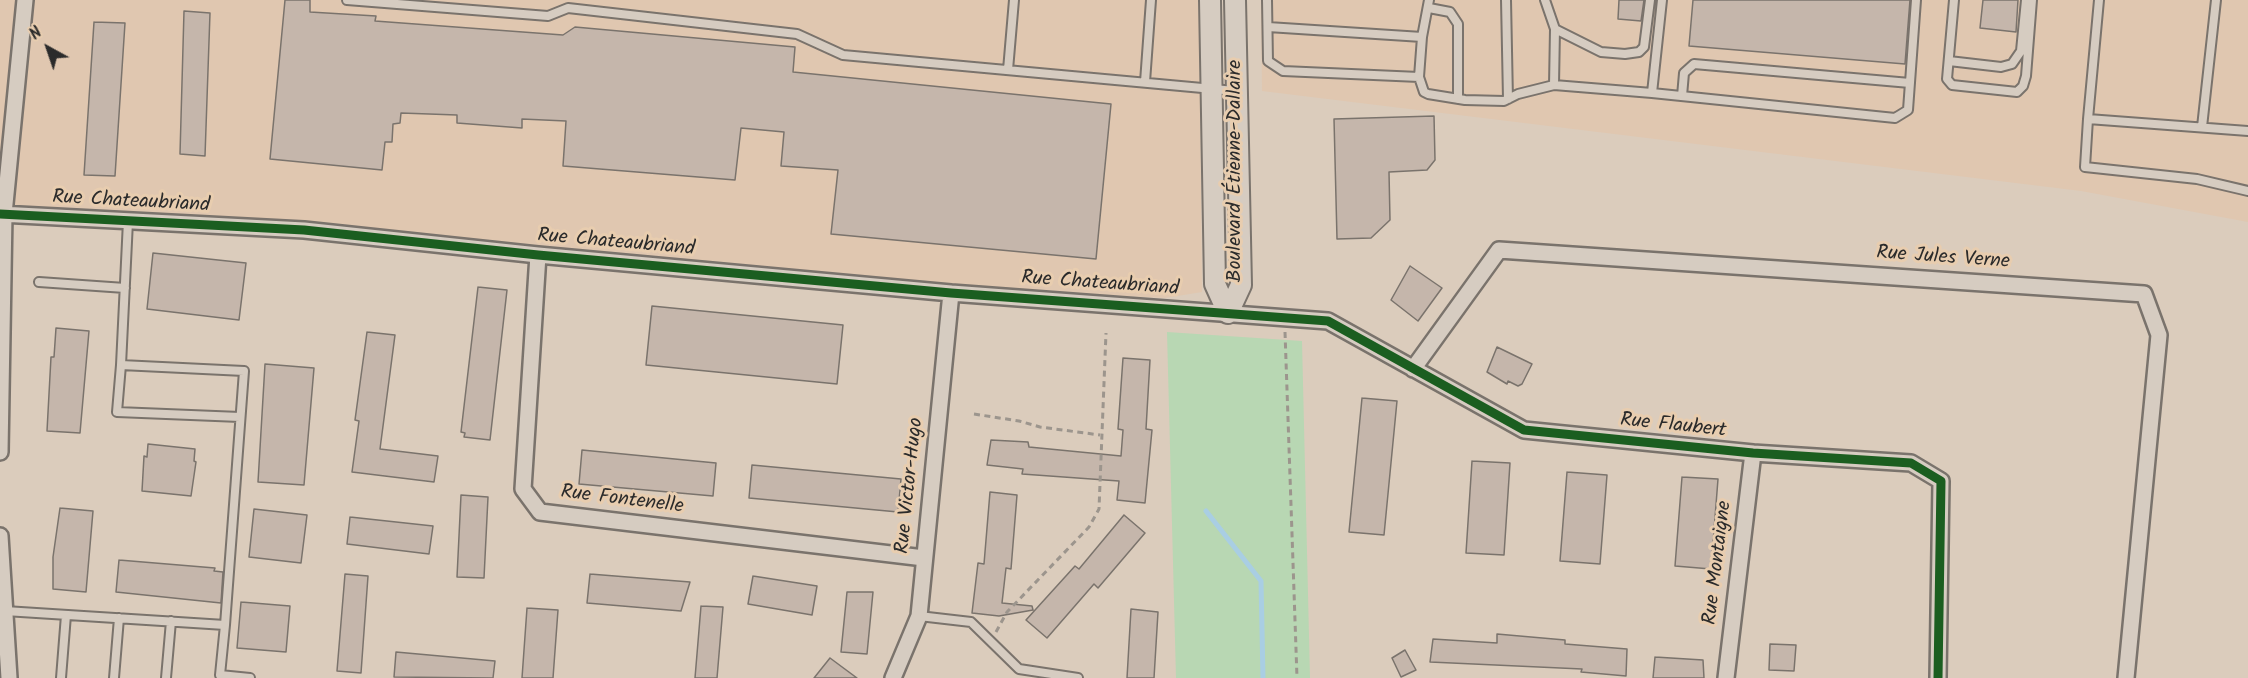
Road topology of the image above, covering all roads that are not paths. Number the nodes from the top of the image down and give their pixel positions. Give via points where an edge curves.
1 (25, 0) edge
2 (347, 0) edge
3 (1014, 0) edge
4 (1151, 0) edge
5 (1210, 0) edge
6 (1235, 0) edge
7 (1267, 0) edge
8 (1506, 0) edge
9 (1545, 0) edge
10 (1650, 0) edge
11 (1662, 0) edge
12 (1916, 0) edge
13 (1954, 0) edge
14 (2026, 0) edge
15 (2032, 0) edge
16 (2099, 0) edge
17 (2216, 0) edge
18 (1429, 4) edge
19 (1268, 27) junction
20 (1555, 29) junction
21 (1422, 37) junction
22 (1949, 61) junction
23 (1008, 70) junction
24 (1419, 77) junction
25 (1145, 82) junction
26 (1910, 83) junction
27 (1554, 85) junction
28 (1212, 88) junction
29 (1237, 91) junction
30 (1652, 93) junction
31 (1682, 96) junction
32 (1458, 99) junction
33 (1509, 99) junction
34 (2088, 119) junction
35 (2202, 128) junction
36 (2248, 131) edge
37 (2248, 191) edge
38 (2, 214) edge
39 (128, 221) junction
40 (538, 255) junction
41 (39, 282) dead end
42 (124, 288) junction
43 (951, 293) junction
44 (1228, 313) junction
45 (121, 365) junction
46 (1413, 369) junction
47 (240, 417) junction
48 (0, 452) edge
49 (1754, 453) junction
50 (0, 536) edge
51 (924, 558) junction
52 (5, 611) junction
53 (66, 615) junction
54 (919, 616) junction
55 (119, 618) junction
56 (171, 621) junction
57 (225, 625) junction
58 (9, 678) edge
59 (61, 678) edge
60 (114, 678) edge
61 (166, 678) edge
62 (250, 678) edge
63 (893, 678) edge
64 (1078, 678) edge
65 (1726, 678) edge
66 (1938, 678) edge
67 (2126, 678) edge

1 - 38 street
2 - 23 lane via 549,16 567,8 797,34 843,55
3 - 23 lane
4 - 25 lane
5 - 28 street, Boulevard Étienne-Dallaire
6 - 29 street, Boulevard Étienne-Dallaire
7 - 19 lane
8 - 33 lane
9 - 20 lane
10 - 20 lane via 1644,47 1639,52 1601,52
11 - 30 lane
12 - 26 lane
13 - 22 lane
14 - 22 lane via 2021,51 2012,63 2001,67
15 - 22 lane via 2026,76 2017,92 1952,85 1947,79
16 - 34 lane
17 - 35 lane
18 - 21 lane
18 - 32 lane via 1450,12 1458,24
19 - 21 lane
19 - 24 lane via 1268,62 1283,71
20 - 27 lane
21 - 24 lane
23 - 25 lane
24 - 32 lane via 1424,92
25 - 28 lane
26 - 31 lane via 1694,64 1684,73
26 - 31 lane via 1908,110 1896,118
27 - 30 lane
27 - 33 lane
28 - 29 lane
28 - 44 street, Boulevard Étienne-Dallaire via 1215,284
29 - 44 street, Boulevard Étienne-Dallaire via 1241,285
30 - 31 lane
32 - 33 lane
34 - 35 lane
34 - 37 lane via 2085,167 2197,179
35 - 36 lane
38 - 39 street, Rue Chateaubriand
38 - 48 street
39 - 40 street, Rue Chateaubriand via 303,230
39 - 42 lane
40 - 43 street, Rue Chateaubriand
40 - 51 street, Rue Fontenelle via 523,489 540,512
41 - 42 lane
42 - 45 lane
43 - 44 street, Rue Chateaubriand
43 - 51 street, Rue Victor-Hugo
44 - 46 street, Rue Flaubert via 1328,321
45 - 47 lane via 244,371
45 - 47 lane via 117,412
46 - 49 street, Rue Flaubert via 1524,430
46 - 67 street, Rue Jules Verne via 1499,250 2144,294 2159,335
47 - 57 lane
49 - 65 street, Rue Montaigne
49 - 66 street, Rue Flaubert via 1911,463 1941,481
50 - 52 street
51 - 54 street, Rue Victor-Hugo
52 - 53 lane
52 - 58 street
53 - 55 lane
53 - 59 lane
54 - 63 street, Rue Victor-Hugo
54 - 64 lane via 971,622 1019,669
55 - 56 lane
55 - 60 lane
56 - 57 lane
56 - 61 lane
57 - 62 lane via 220,675

